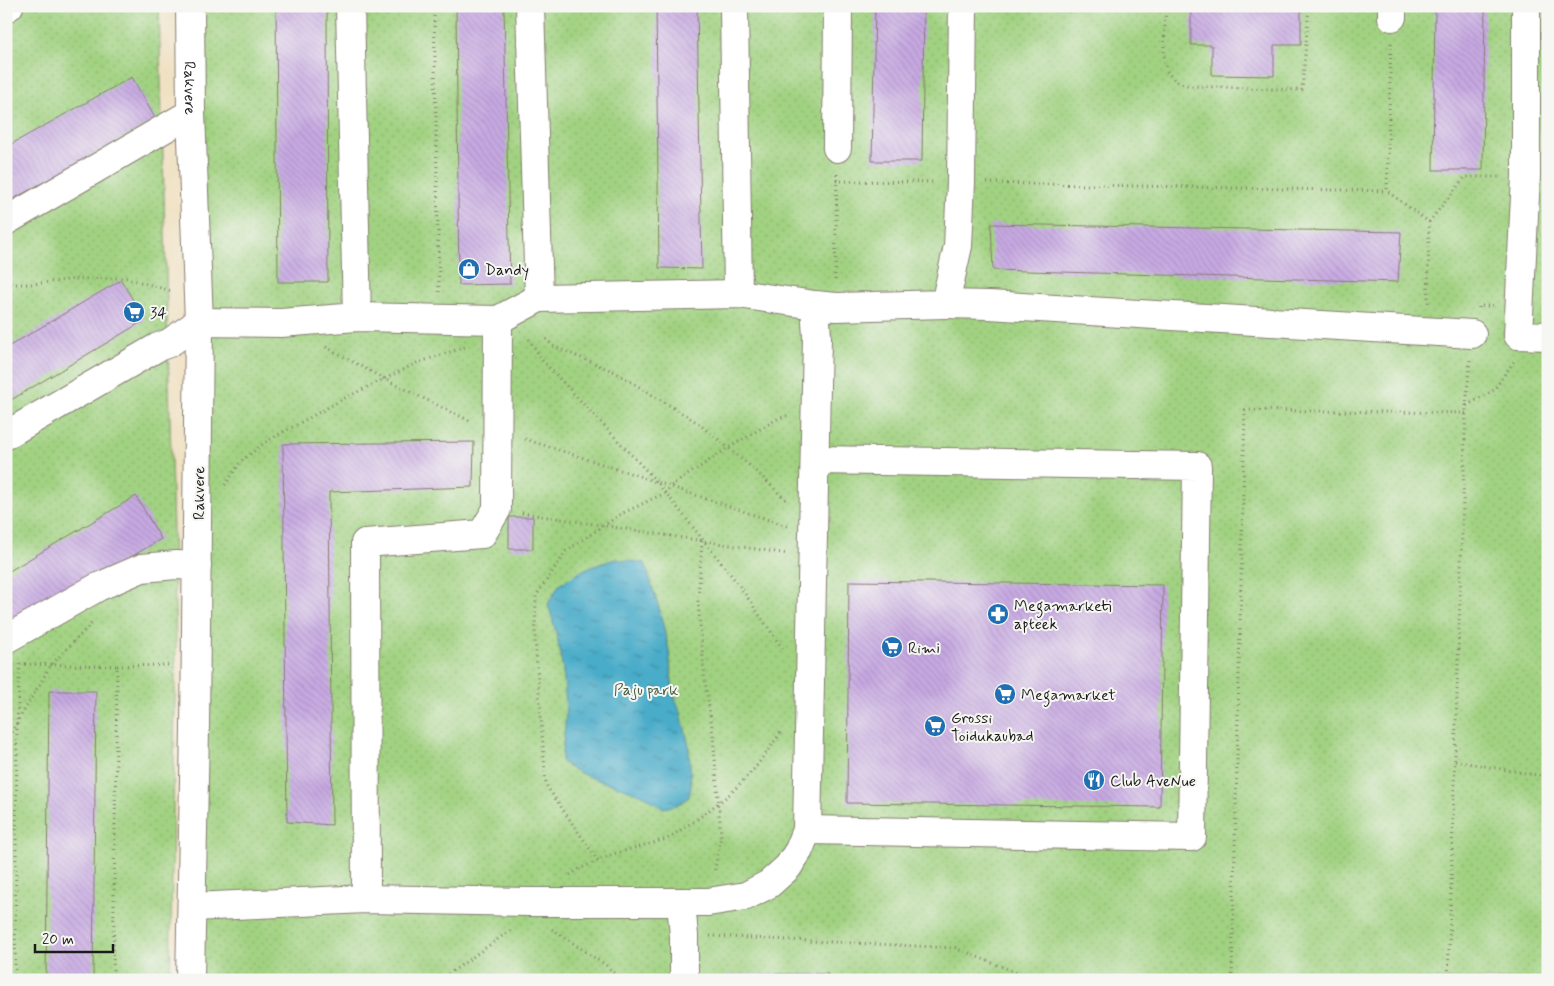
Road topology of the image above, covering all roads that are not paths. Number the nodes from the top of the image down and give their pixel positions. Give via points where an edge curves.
1 (190, 6) edge
2 (350, 6) edge
3 (530, 6) edge
4 (734, 6) edge
5 (838, 6) edge
6 (963, 6) edge
7 (1526, 6) edge
8 (191, 113) junction
9 (837, 148) road end
10 (6, 221) edge
11 (738, 294) junction
12 (539, 298) junction
13 (945, 304) junction
14 (825, 306) junction
15 (357, 317) junction
16 (498, 320) junction
17 (199, 322) junction
18 (1472, 334) dead end
19 (1548, 336) edge
20 (6, 435) edge
21 (815, 460) junction
22 (197, 566) junction
23 (10, 650) edge
24 (807, 830) junction
25 (366, 899) junction
26 (681, 902) junction
27 (193, 906) junction
28 (190, 980) edge
29 (684, 980) edge

1 - 8 street, Rakvere
2 - 15 street
3 - 12 street
4 - 11 street
5 - 9 street
6 - 13 street via 958,246
7 - 19 street via 1526,176 1518,336
8 - 10 street
8 - 17 street, Rakvere
11 - 12 street
11 - 14 street
12 - 16 street
13 - 14 street
13 - 18 street
14 - 21 street via 817,337
15 - 16 street
15 - 17 street via 282,323
16 - 25 street via 497,509 482,534 365,543
17 - 20 street via 169,343
17 - 22 street, Rakvere
21 - 24 street
21 - 24 street via 1197,466 1192,837
22 - 23 street via 142,568 98,588
22 - 27 street, Rakvere
24 - 26 street via 788,867 770,884 746,896
25 - 26 street via 530,909
25 - 27 street
26 - 29 street
27 - 28 street, Rakvere

